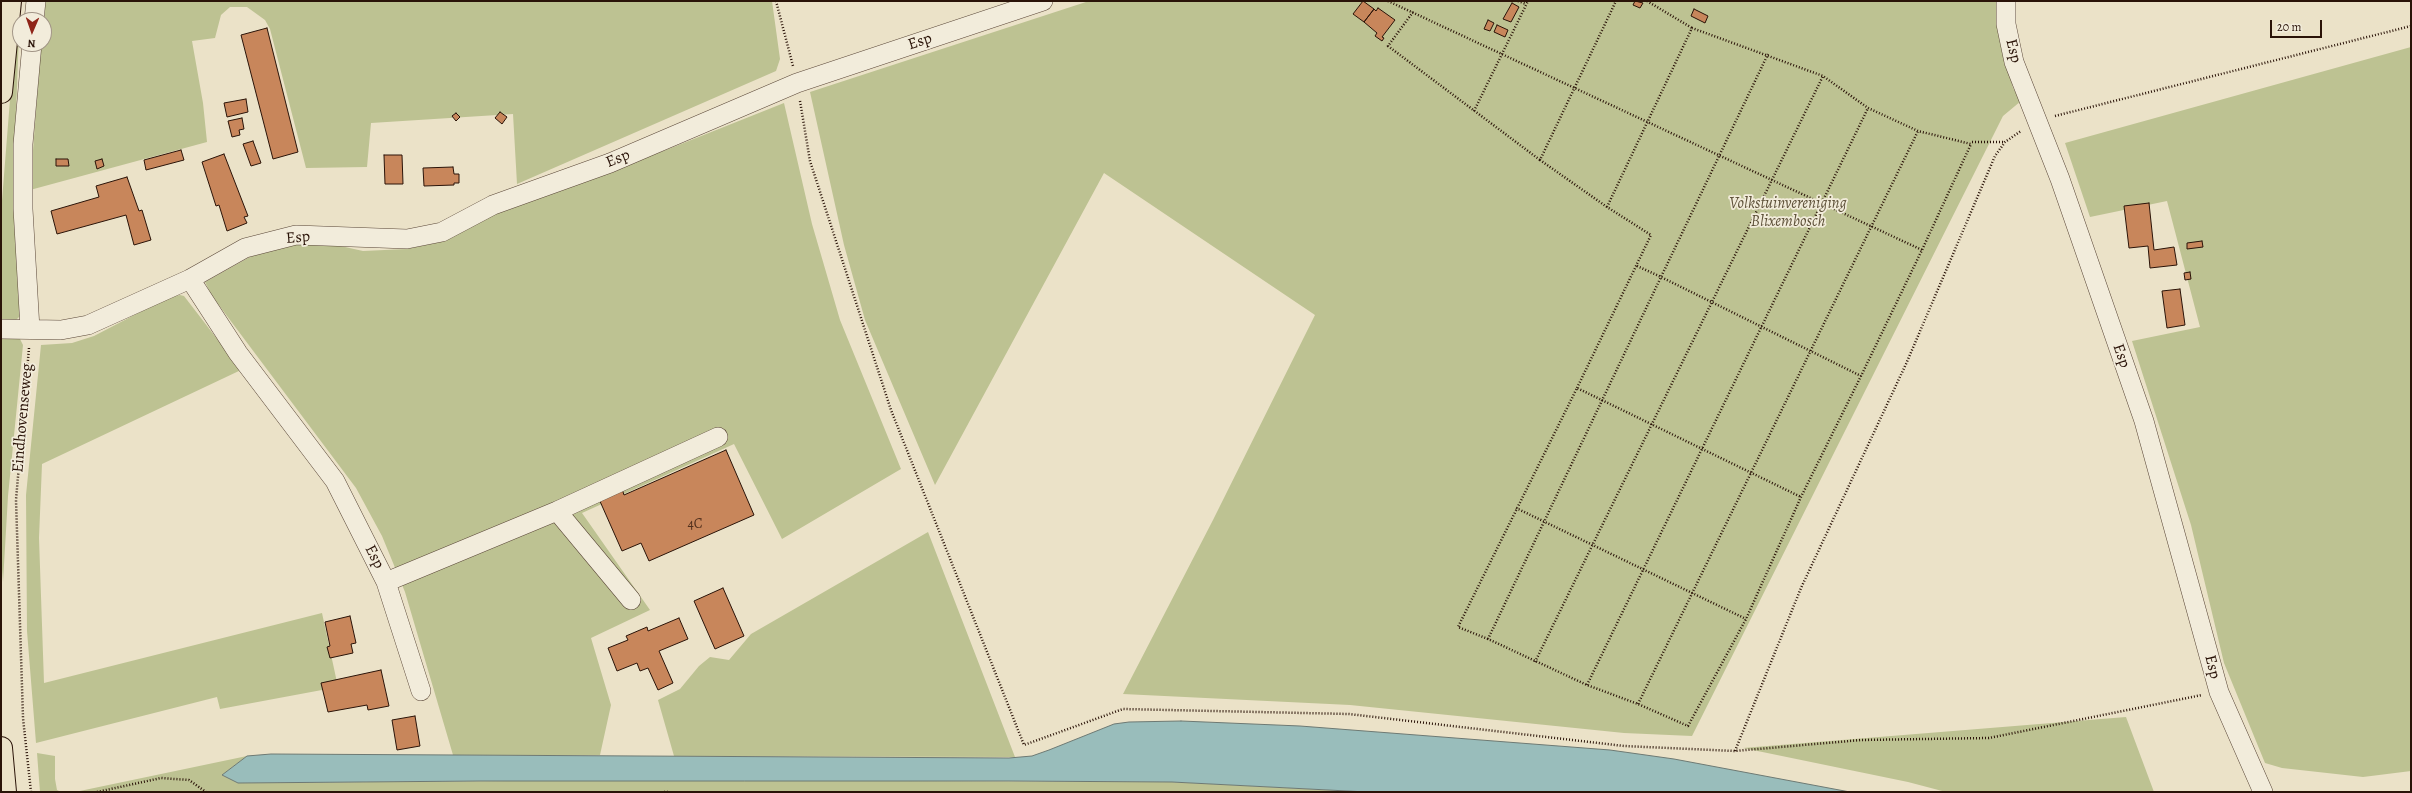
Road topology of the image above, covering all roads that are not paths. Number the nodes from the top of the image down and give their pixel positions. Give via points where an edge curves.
1 (10, 1) edge
2 (36, 1) edge
3 (1043, 1) edge
4 (2006, 1) edge
5 (35, 12) edge
6 (31, 52) edge
7 (1, 92) edge
8 (190, 279) junction
9 (1, 329) edge
10 (30, 329) junction
11 (718, 437) dead end
12 (557, 511) junction
13 (386, 582) junction
14 (631, 600) dead end
15 (421, 691) dead end
16 (1, 748) edge
17 (2260, 786) edge
18 (5, 792) edge

1 - 7 main road
2 - 5 street
3 - 8 street, Esp via 797,83 610,163 493,205 442,232 407,239 296,236 245,248
4 - 17 street, Esp via 2006,24 2014,62 2060,179 2144,421 2218,692
6 - 10 street via 23,144 23,209
8 - 10 street, Esp via 88,325 61,330
8 - 13 street, Esp via 238,353 335,481
9 - 10 street, Esp
11 - 12 street
12 - 13 street
12 - 14 street
13 - 15 street, Esp
16 - 18 main road

